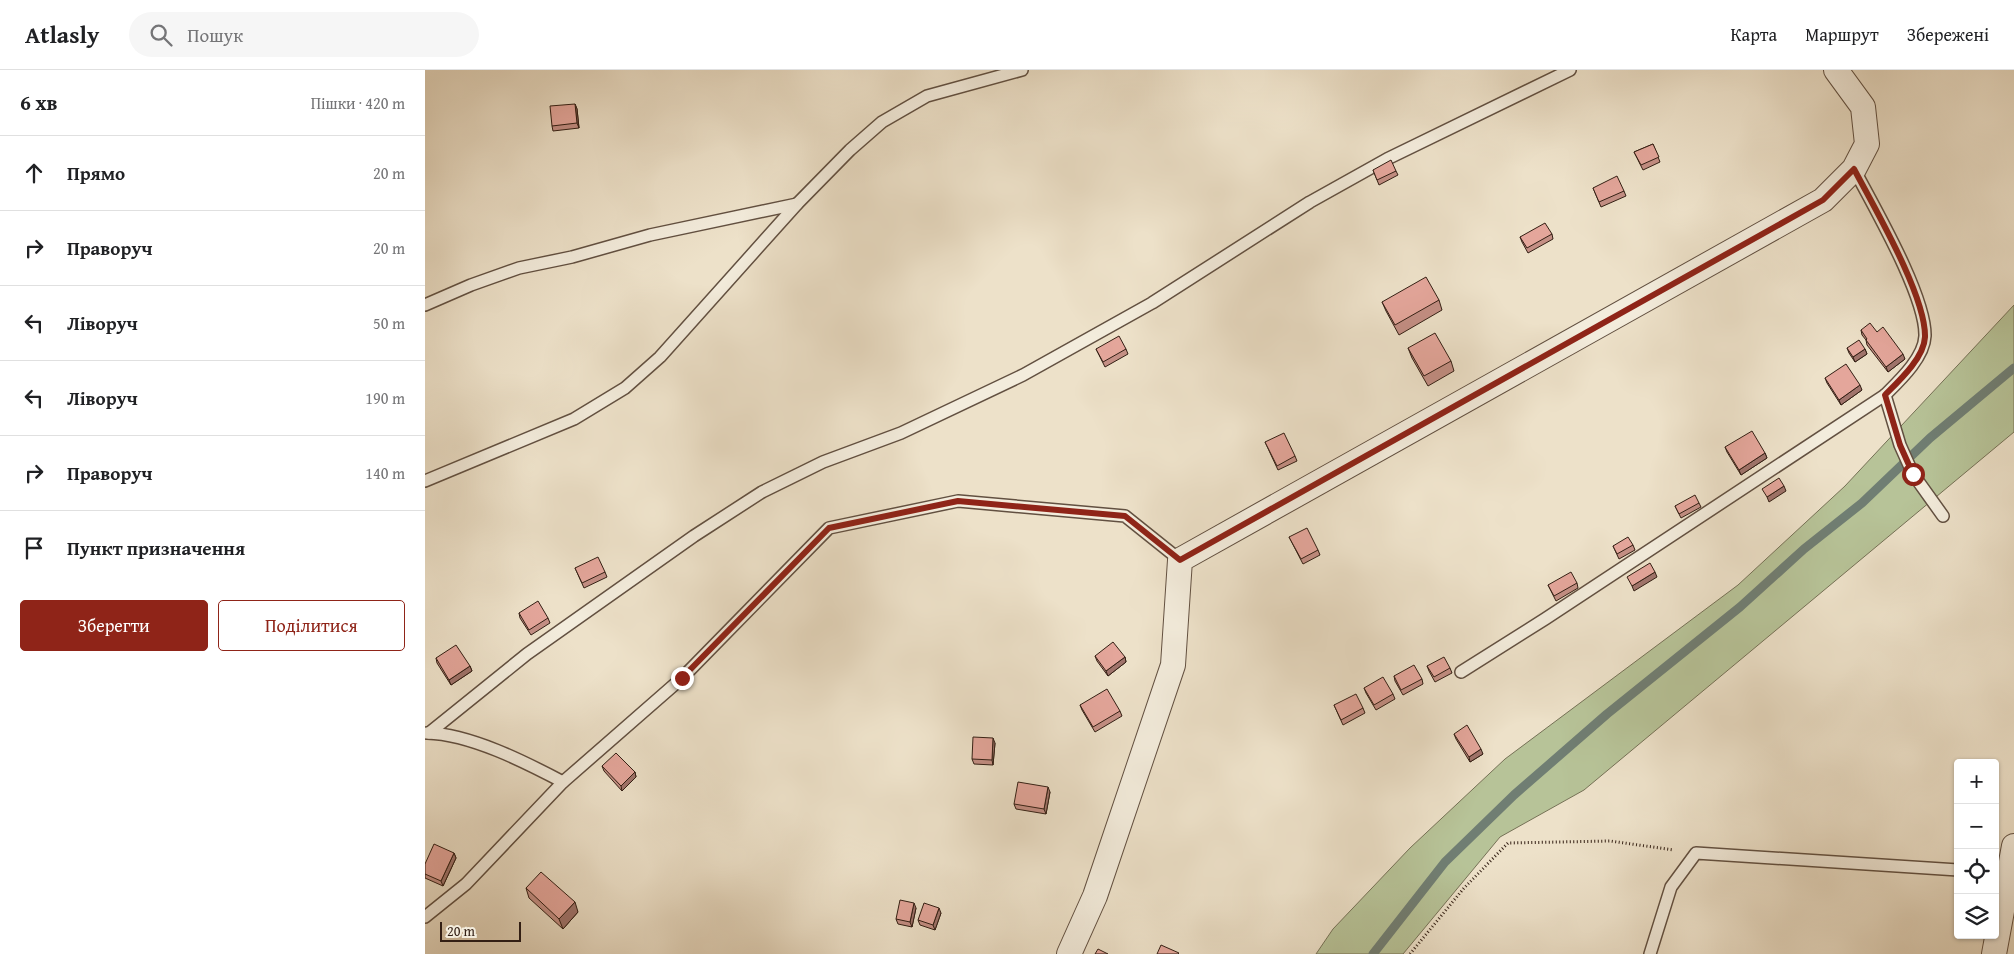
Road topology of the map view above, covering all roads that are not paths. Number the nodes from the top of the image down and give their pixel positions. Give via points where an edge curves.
1 (1022, 70) edge
2 (1570, 70) edge
3 (1836, 70) edge
4 (1854, 169) junction
5 (797, 204) junction
6 (425, 305) edge
7 (1885, 395) junction
8 (425, 481) edge
9 (1943, 516) dead end
10 (1180, 560) junction
11 (1461, 672) dead end
12 (427, 733) edge
13 (563, 782) junction
14 (2014, 846) edge
15 (1954, 870) edge
16 (2006, 873) edge
17 (425, 917) edge
18 (1069, 954) edge
19 (1650, 954) edge
20 (1994, 954) edge

1 - 5 lane via 927,96 882,122
2 - 12 lane via 1387,159 1318,197 1152,303 1023,375 910,430 823,462 762,492 527,654
3 - 4 street via 1863,108 1867,144
4 - 7 lane via 1917,296 1925,337 1913,365
4 - 10 street via 1823,200
5 - 6 lane via 649,235 519,268
5 - 8 lane via 660,358 625,388 574,419
7 - 9 lane via 1900,445 1913,474
7 - 11 lane
10 - 13 lane via 1125,516 1086,512 958,501 829,528 682,678
10 - 18 street via 1173,665 1095,896
12 - 13 lane via 446,734 525,762
13 - 17 lane via 466,884
14 - 16 street
15 - 19 lane via 1697,853 1671,887
16 - 20 street

